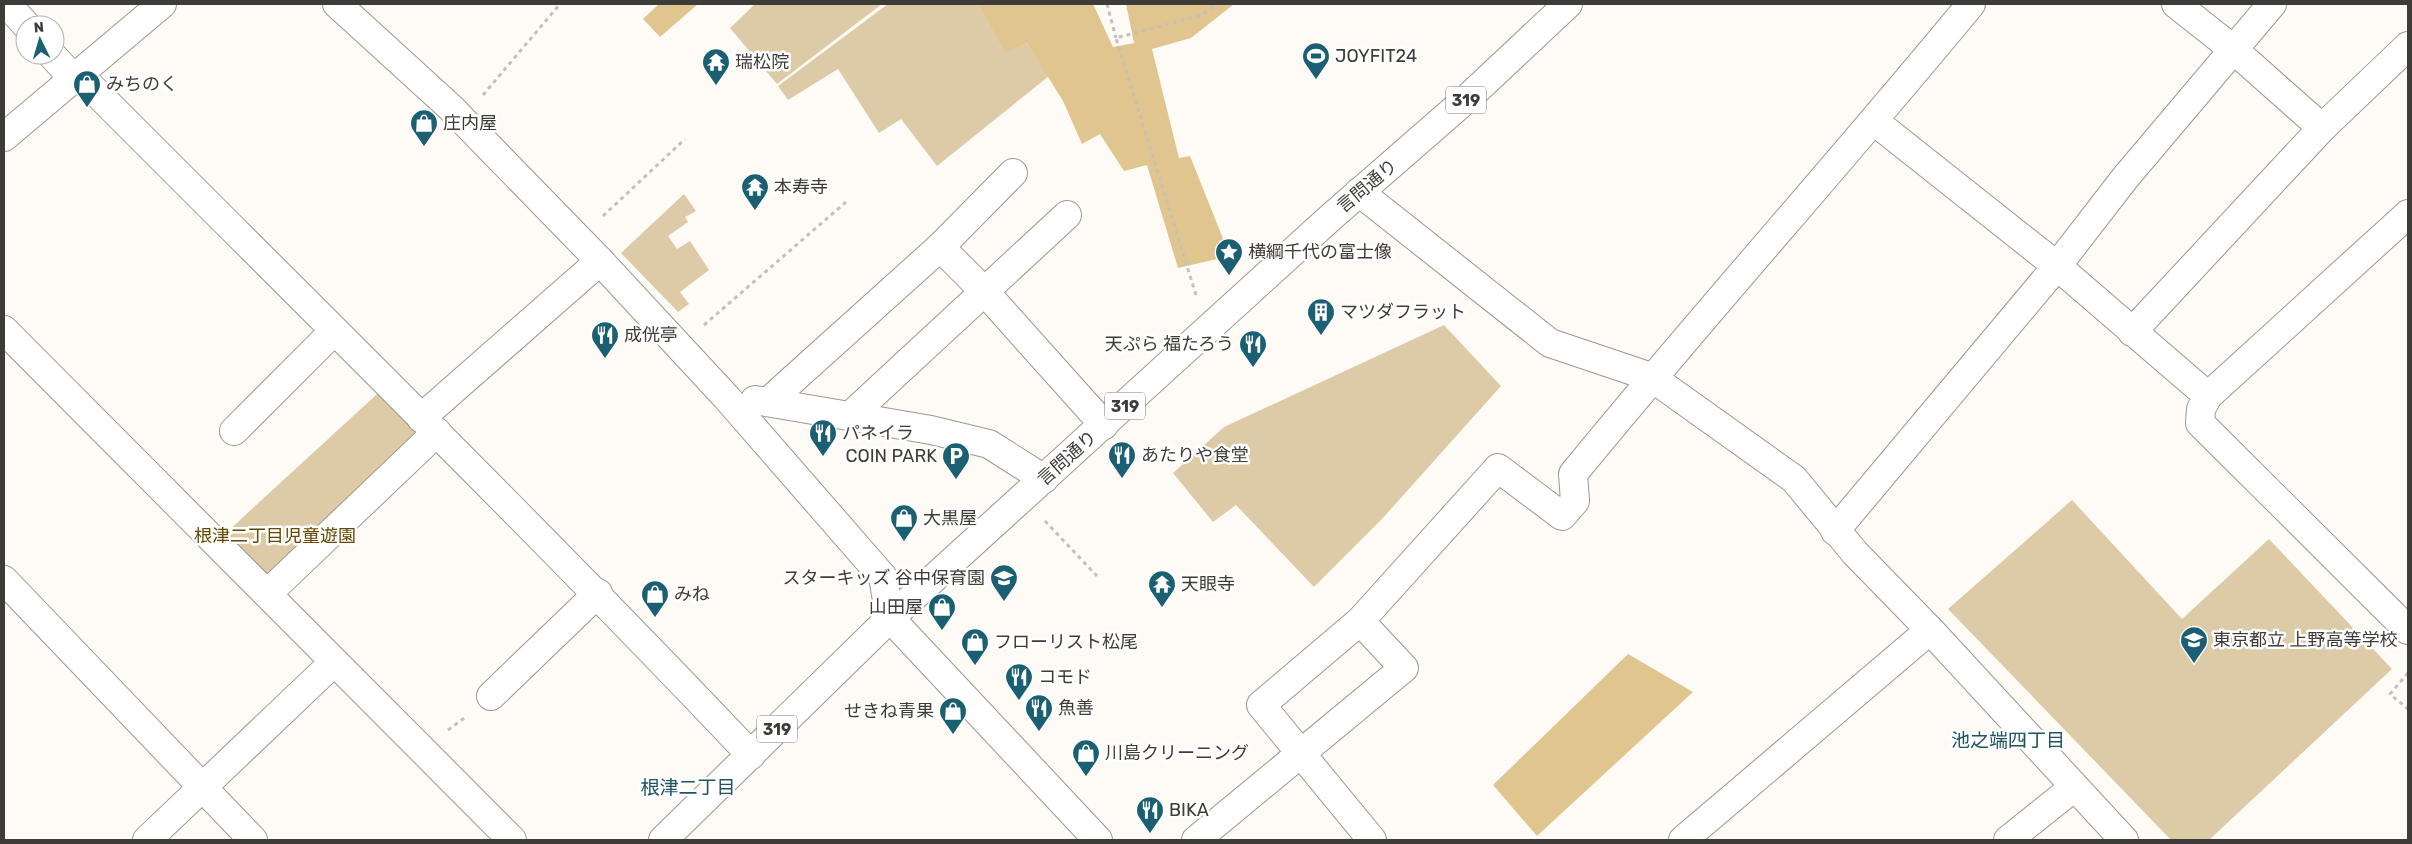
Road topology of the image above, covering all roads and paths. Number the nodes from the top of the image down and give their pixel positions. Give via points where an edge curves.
1 (7, 4) edge
2 (162, 4) edge
3 (338, 4) edge
4 (560, 4) edge
5 (1106, 4) edge
6 (1216, 4) edge
7 (1568, 4) edge
8 (1971, 4) edge
9 (2176, 4) edge
10 (2272, 4) edge
11 (17, 15) edge
12 (1116, 38) junction
13 (2408, 46) edge
14 (2234, 50) junction
15 (61, 65) edge
16 (72, 77) junction
17 (462, 119) junction
18 (1874, 121) junction
19 (2322, 128) junction
20 (4, 137) edge
21 (685, 139) dead end
22 (1014, 173) dead end
23 (1359, 192) junction
24 (846, 202) dead end
25 (2408, 214) edge
26 (1066, 215) dead end
27 (578, 239) junction
28 (940, 248) junction
29 (600, 261) junction
30 (2057, 266) junction
31 (985, 292) junction
32 (1198, 303) dead end
33 (4, 330) edge
34 (334, 331) junction
35 (2132, 332) junction
36 (679, 347) junction
37 (1652, 378) junction
38 (2208, 396) junction
39 (727, 398) junction
40 (769, 401) junction
41 (850, 416) junction
42 (429, 425) junction
43 (1104, 425) junction
44 (234, 431) dead end
45 (1044, 479) junction
46 (1041, 517) dead end
47 (1829, 522) junction
48 (1097, 576) dead end
49 (4, 580) edge
50 (268, 593) junction
51 (598, 593) junction
52 (890, 618) junction
53 (1360, 621) junction
54 (1930, 630) junction
55 (2408, 630) edge
56 (333, 663) junction
57 (2408, 673) edge
58 (491, 696) joint
59 (2408, 709) edge
60 (422, 751) junction
61 (1299, 753) junction
62 (751, 755) junction
63 (204, 788) junction
64 (2073, 788) junction
65 (147, 840) edge
66 (253, 840) edge
67 (512, 840) edge
68 (664, 840) edge
69 (1098, 840) edge
70 (1196, 840) edge
71 (1372, 840) edge
72 (1683, 840) edge
73 (2008, 840) edge
74 (2124, 840) edge

1 - 11 street
2 - 16 street
3 - 17 street
4 - 17 path
5 - 12 path
6 - 12 path via 1202,15
7 - 23 street, 言問通り / 319 via 1429,134
8 - 18 street
9 - 14 street
10 - 14 street
12 - 32 path
13 - 19 street
14 - 19 street
14 - 30 street via 2125,178
15 - 16 street
16 - 20 street
16 - 34 street via 87,83
17 - 27 street
18 - 30 street
18 - 37 street
19 - 35 street
21 - 27 path
22 - 28 street
23 - 37 street via 1550,343
23 - 43 street, 言問通り / 319
24 - 36 path
25 - 38 street
26 - 31 street
27 - 29 street
28 - 31 street
28 - 40 street
29 - 36 street
29 - 42 street
30 - 35 street
30 - 47 street
31 - 41 street
31 - 43 street
33 - 50 street
34 - 42 street
34 - 44 street
35 - 38 street
36 - 39 street
37 - 47 street via 1794,479
37 - 53 street via 1573,474 1575,501 1562,516 1498,468
38 - 55 street via 2201,409 2200,423 2209,434
39 - 40 street
39 - 52 street via 883,577
40 - 41 street
41 - 45 street via 989,444
42 - 50 street
42 - 51 street
43 - 45 street, 言問通り / 319
45 - 52 street, 言問通り / 319
46 - 48 path
47 - 54 street
49 - 63 street
50 - 56 street
51 - 58 street
51 - 62 street
52 - 62 street, 言問通り / 319
52 - 69 street
53 - 61 street via 1261,705
53 - 61 street via 1404,668
54 - 64 street
54 - 72 street
56 - 60 street
56 - 63 street
57 - 59 path via 2390,694
58 - 60 path
60 - 67 street
61 - 70 street
61 - 71 street
62 - 68 street, 言問通り / 319
63 - 65 street
63 - 66 street
64 - 73 street
64 - 74 street

